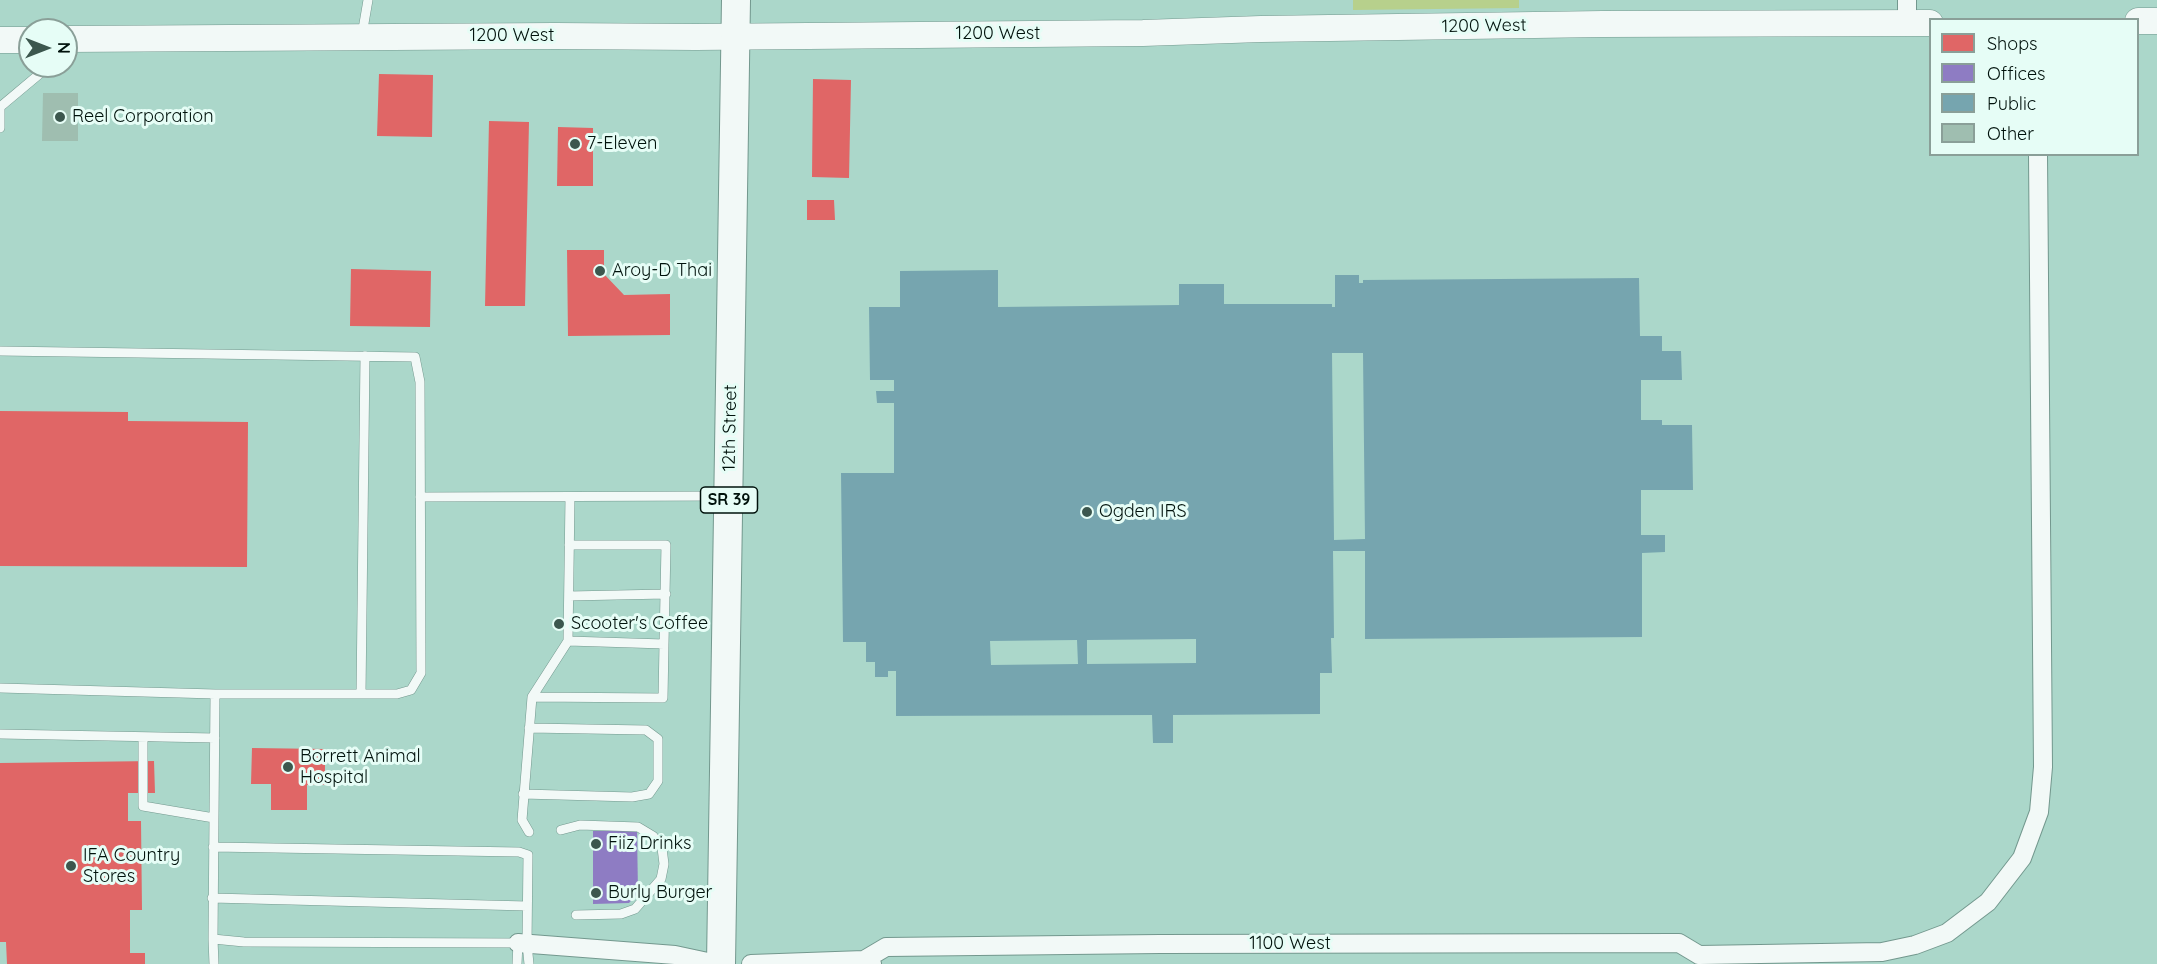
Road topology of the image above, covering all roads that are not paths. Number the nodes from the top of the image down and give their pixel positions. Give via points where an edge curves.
1 (368, 0) edge
2 (736, 0) edge
3 (1915, 15) edge
4 (2139, 21) edge
5 (2157, 21) edge
6 (737, 36) junction
7 (362, 37) junction
8 (0, 40) edge
9 (18, 40) edge
10 (78, 43) edge
11 (35, 78) edge
12 (0, 128) edge
13 (2038, 156) edge
14 (0, 351) edge
15 (364, 356) junction
16 (570, 496) junction
17 (729, 496) junction
18 (420, 497) junction
19 (569, 545) junction
20 (666, 594) junction
21 (569, 596) junction
22 (568, 641) junction
23 (664, 644) junction
24 (0, 688) edge
25 (215, 694) junction
26 (360, 694) junction
27 (532, 697) junction
28 (529, 728) junction
29 (0, 734) edge
30 (143, 736) junction
31 (215, 738) junction
32 (523, 794) junction
33 (213, 818) junction
34 (561, 830) dead end
35 (529, 832) dead end
36 (213, 847) junction
37 (212, 898) junction
38 (527, 906) junction
39 (576, 915) dead end
40 (213, 939) junction
41 (523, 943) junction
42 (937, 955) edge
43 (1691, 960) edge
44 (868, 962) edge
45 (214, 964) edge
46 (517, 964) edge
47 (529, 964) edge
48 (717, 964) edge
49 (721, 964) edge
50 (751, 964) edge

1 - 7 lane
2 - 6 main road, 12th Street / SR 39
3 - 6 street, 1200 West via 1111,33
4 - 5 street
6 - 7 street, 1200 West
6 - 17 main road, 12th Street / SR 39
7 - 10 street, 1200 West
8 - 9 street
11 - 12 lane via 0,107
13 - 43 street via 2043,767 2039,812 2022,858 1988,902 1947,933 1915,945 1882,952
14 - 15 lane
15 - 18 lane via 415,357 420,382
15 - 26 lane
16 - 17 lane
16 - 18 lane
16 - 19 lane
17 - 49 main road, 12th Street / SR 39
18 - 26 lane via 421,673 411,690
19 - 20 lane via 666,545
19 - 21 lane
20 - 21 lane
20 - 23 lane
21 - 22 lane
22 - 23 lane
22 - 27 lane
23 - 27 lane via 663,698
24 - 25 lane
25 - 26 lane
25 - 31 lane
27 - 28 lane
28 - 32 lane
28 - 32 lane via 646,730 658,739 658,781 649,794 632,797
29 - 30 lane
30 - 31 lane
30 - 33 lane via 143,806
31 - 33 lane
32 - 35 lane via 522,820
33 - 36 lane
34 - 39 lane via 580,825 638,827 653,836 662,848 661,879 635,909 621,915
36 - 37 lane
36 - 38 lane via 519,852 528,855
37 - 38 lane
37 - 40 lane
38 - 41 lane
40 - 41 lane
40 - 45 lane
41 - 46 lane
41 - 47 lane
41 - 48 street via 675,955
42 - 43 street, 1100 West via 1160,944 1679,943
42 - 44 street, 1100 West via 886,947
44 - 50 street, 1100 West

